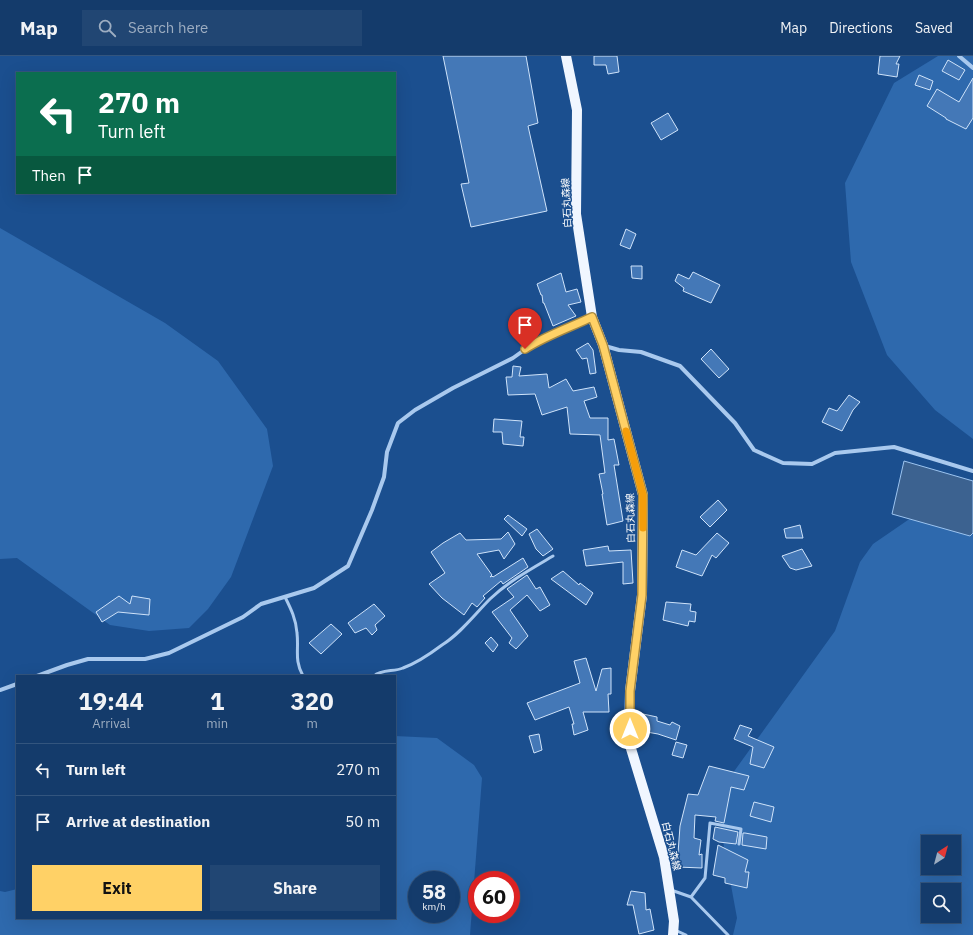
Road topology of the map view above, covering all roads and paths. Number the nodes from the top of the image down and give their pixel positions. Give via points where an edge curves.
1 (566, 56) edge
2 (959, 56) edge
3 (973, 68) edge
4 (592, 317) junction
5 (603, 345) junction
6 (973, 470) edge
7 (553, 556) dead end
8 (285, 597) junction
9 (40, 675) edge
10 (302, 675) edge
11 (375, 675) edge
12 (16, 684) edge
13 (0, 690) edge
14 (739, 844) dead end
15 (669, 890) junction
16 (691, 897) junction
17 (674, 932) edge
18 (686, 935) edge
19 (728, 935) edge

1 - 4 main road, 白石丸森線 via 577,110 576,214
2 - 3 street
4 - 5 main road, 白石丸森線
4 - 8 street via 538,340 513,358 453,388 398,423 387,452 384,478 348,566 314,588
5 - 6 street via 640,352 680,366 735,423 754,450 783,463 812,464 835,453 894,447
5 - 15 main road, 白石丸森線 via 643,495 642,595 630,691 629,742 664,857
7 - 11 lane via 507,584 444,644 402,669
8 - 9 street via 261,604 243,617 169,653 145,659 88,659
8 - 10 lane via 294,615 298,667
12 - 13 street
14 - 16 lane via 741,829 710,823 705,878
15 - 16 lane
15 - 17 main road, 白石丸森線
16 - 19 lane
17 - 18 lane

